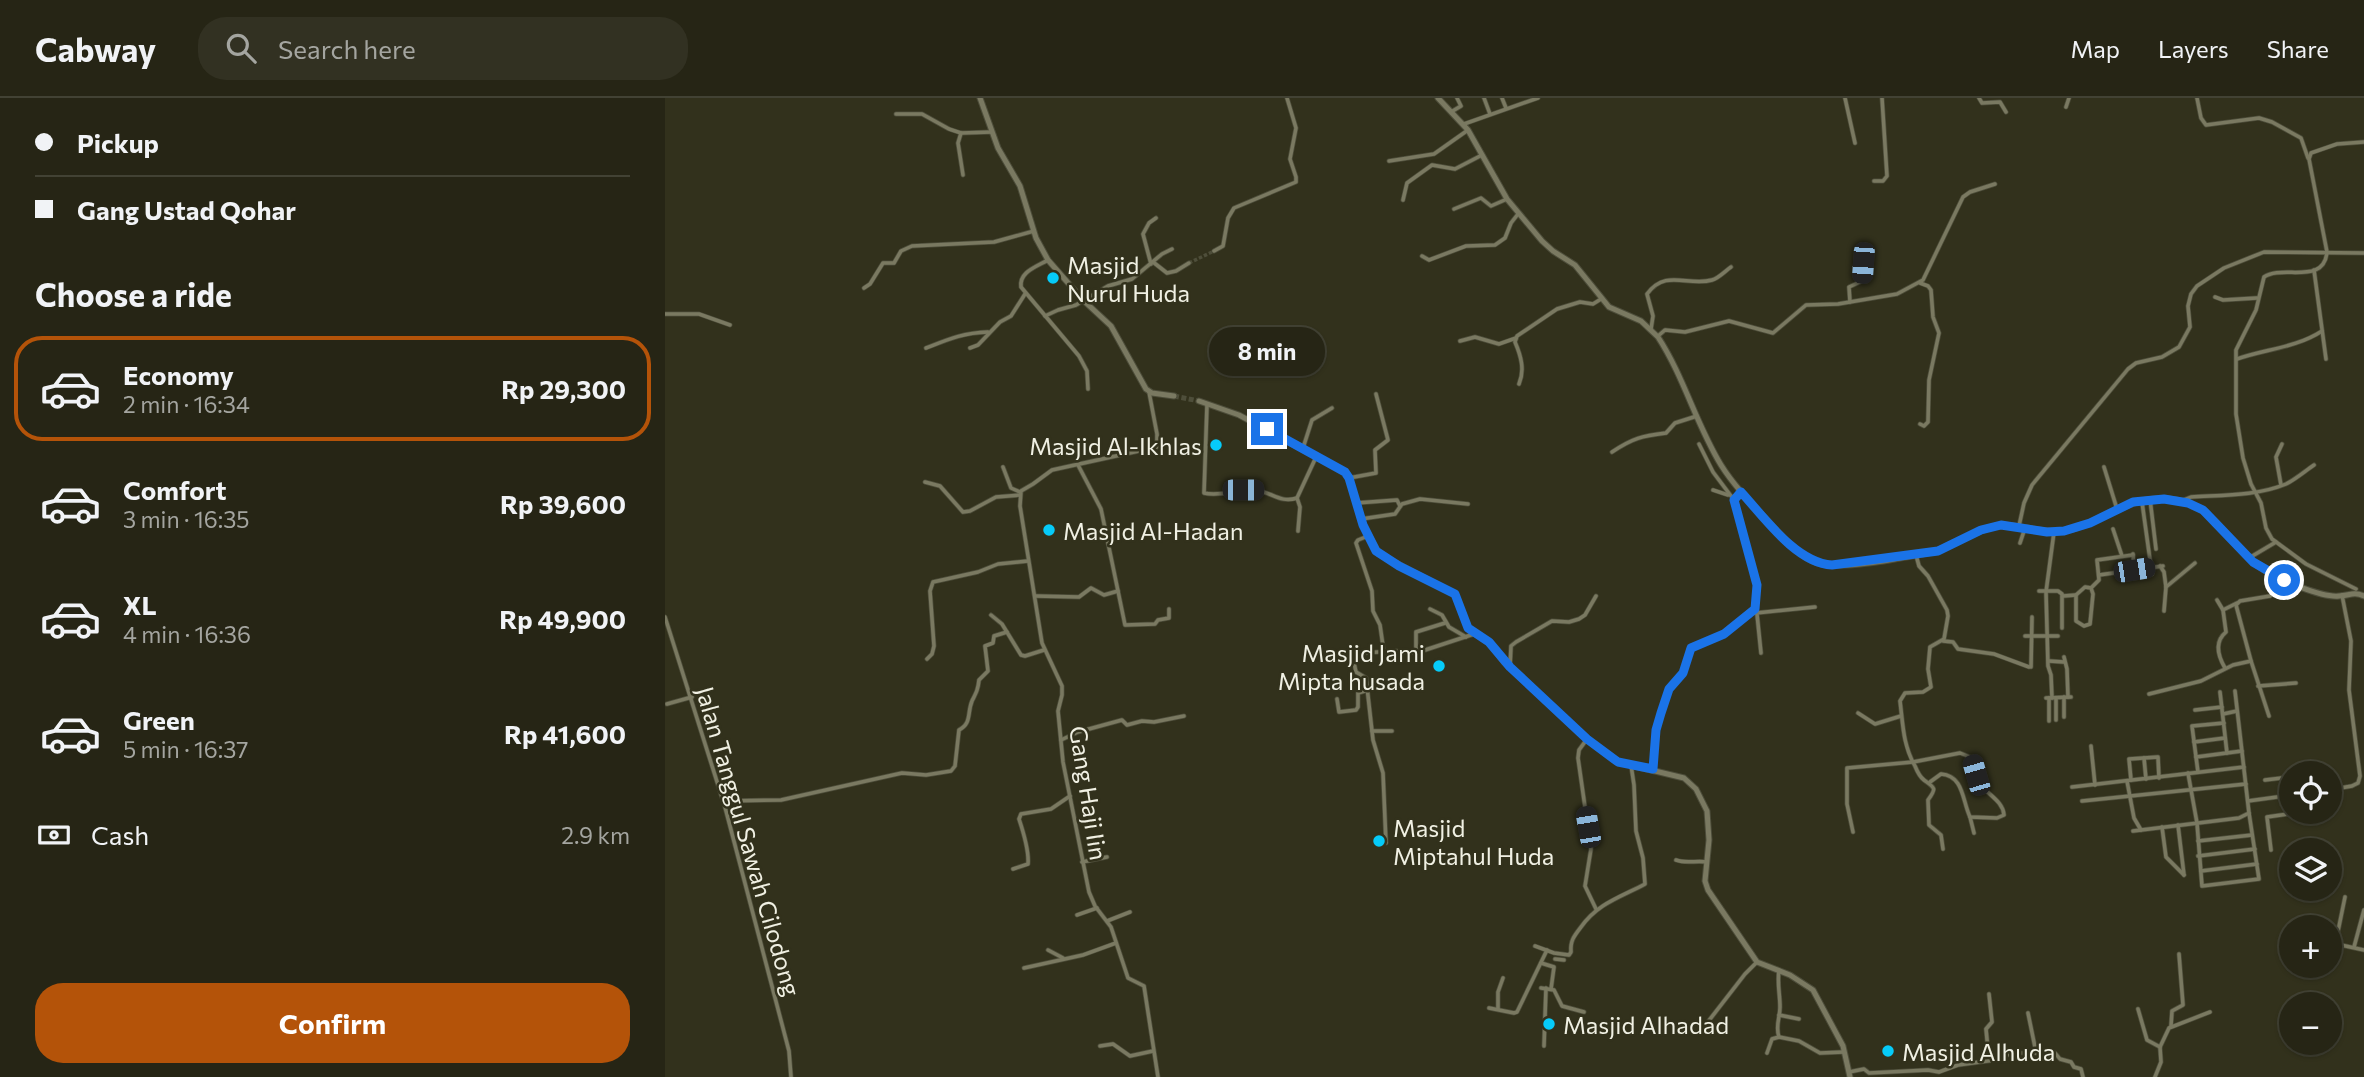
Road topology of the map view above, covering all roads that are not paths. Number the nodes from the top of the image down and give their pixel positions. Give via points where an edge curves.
1 (980, 98) edge
2 (1287, 98) edge
3 (1438, 98) edge
4 (1457, 98) edge
5 (1484, 98) edge
6 (1501, 98) edge
7 (1538, 98) edge
8 (1845, 98) edge
9 (1882, 98) edge
10 (1979, 98) edge
11 (2069, 98) edge
12 (2197, 98) edge
13 (2066, 107) dead end
14 (1506, 108) junction
15 (1451, 112) junction
16 (2005, 112) dead end
17 (896, 114) dead end
18 (1490, 114) junction
19 (1463, 124) junction
20 (992, 132) junction
21 (1465, 132) junction
22 (961, 133) junction
23 (2364, 142) edge
24 (1854, 143) dead end
25 (1482, 155) junction
26 (2309, 159) junction
27 (1389, 161) dead end
28 (963, 175) dead end
29 (1874, 181) dead end
30 (1995, 184) dead end
31 (1507, 199) junction
32 (1403, 200) dead end
33 (1454, 209) dead end
34 (1518, 214) junction
35 (1156, 218) dead end
36 (1034, 231) junction
37 (1865, 245) dead end
38 (1172, 249) dead end
39 (1214, 251) tunnel mouth
40 (2327, 252) junction
41 (2364, 253) edge
42 (1422, 256) dead end
43 (1048, 260) junction
44 (1152, 263) junction
45 (1189, 263) tunnel mouth
46 (1731, 267) dead end
47 (2314, 270) junction
48 (1926, 276) junction
49 (1914, 285) junction
50 (1928, 286) junction
51 (864, 288) dead end
52 (1025, 294) junction
53 (2215, 297) dead end
54 (2258, 298) junction
55 (1601, 299) junction
56 (1083, 300) junction
57 (1850, 302) junction
58 (665, 314) edge
59 (1045, 316) junction
60 (730, 325) dead end
61 (1651, 329) junction
62 (2322, 331) junction
63 (990, 332) junction
64 (1658, 337) junction
65 (1516, 338) junction
66 (1460, 341) dead end
67 (926, 348) dead end
68 (970, 348) dead end
69 (2237, 359) junction
70 (2326, 359) dead end
71 (1519, 384) dead end
72 (1088, 389) dead end
73 (1149, 391) junction
74 (1375, 394) dead end
75 (1174, 396) tunnel mouth
76 (1199, 401) tunnel mouth
77 (1207, 403) junction
78 (1332, 408) dead end
79 (1697, 416) junction
80 (1920, 424) dead end
81 (1699, 444) dead end
82 (2282, 444) dead end
83 (1303, 448) junction
84 (1612, 452) dead end
85 (1317, 455) junction
86 (1078, 465) junction
87 (2314, 465) dead end
88 (1003, 467) dead end
89 (2103, 467) dead end
90 (1349, 478) junction
91 (925, 482) dead end
92 (2281, 485) junction
93 (1713, 490) dead end
94 (1741, 492) junction
95 (2255, 492) junction
96 (1020, 494) junction
97 (1297, 498) junction
98 (1732, 498) junction
99 (2150, 499) junction
100 (2142, 500) junction
101 (2181, 501) junction
102 (1356, 503) junction
103 (1468, 504) dead end
104 (1400, 506) junction
105 (2117, 509) junction
106 (1361, 519) junction
107 (2022, 527) junction
108 (2113, 529) dead end
109 (1298, 531) dead end
110 (2054, 532) junction
111 (1368, 536) junction
112 (2276, 542) junction
113 (2020, 543) dead end
114 (2149, 550) junction
115 (1916, 555) junction
116 (2122, 556) junction
117 (2249, 558) junction
118 (1028, 561) junction
119 (2195, 563) dead end
120 (2151, 568) junction
121 (2134, 570) junction
122 (2152, 574) dead end
123 (2099, 575) junction
124 (2284, 580) junction
125 (2091, 587) junction
126 (2166, 587) junction
127 (2356, 590) junction
128 (1118, 591) junction
129 (2039, 592) dead end
130 (2046, 592) junction
131 (2076, 595) junction
132 (2342, 595) junction
133 (1035, 596) junction
134 (1595, 596) dead end
135 (2063, 596) junction
136 (2364, 596) edge
137 (2217, 600) dead end
138 (2237, 603) junction
139 (1815, 607) dead end
140 (1169, 609) dead end
141 (1430, 609) dead end
142 (2223, 610) junction
143 (2164, 611) dead end
144 (1755, 612) junction
145 (991, 615) dead end
146 (665, 617) edge
147 (2032, 617) dead end
148 (1445, 623) junction
149 (2062, 628) dead end
150 (1007, 632) junction
151 (667, 633) edge
152 (1474, 634) junction
153 (2025, 636) dead end
154 (2033, 636) junction
155 (2047, 636) junction
156 (2058, 636) dead end
157 (1466, 637) junction
158 (1943, 641) junction
159 (1044, 650) junction
160 (1384, 653) junction
161 (1416, 653) junction
162 (1761, 653) dead end
163 (927, 659) dead end
164 (2251, 661) junction
165 (2049, 662) junction
166 (1510, 667) junction
167 (2225, 668) junction
168 (2295, 683) dead end
169 (2258, 686) junction
170 (1369, 690) junction
171 (2235, 691) dead end
172 (2220, 692) dead end
173 (2149, 694) dead end
174 (2068, 697) junction
175 (689, 698) junction
176 (2051, 698) junction
177 (1337, 699) dead end
178 (667, 704) dead end
179 (2222, 707) junction
180 (2195, 710) dead end
181 (2237, 711) junction
182 (1858, 713) dead end
183 (2223, 714) junction
184 (1184, 716) dead end
185 (1901, 716) junction
186 (2269, 716) dead end
187 (2064, 717) dead end
188 (2056, 720) dead end
189 (2049, 721) dead end
190 (2224, 723) junction
191 (1372, 731) junction
192 (1392, 731) dead end
193 (2225, 738) junction
194 (1587, 739) junction
195 (1061, 740) junction
196 (2195, 742) junction
197 (2091, 746) dead end
198 (2242, 751) junction
199 (2227, 753) junction
200 (2196, 757) junction
201 (2144, 758) junction
202 (1913, 762) junction
203 (1631, 765) junction
204 (2244, 767) junction
205 (1653, 769) junction
206 (2198, 772) junction
207 (2188, 773) junction
208 (2159, 778) junction
209 (2279, 778) edge
210 (2146, 779) junction
211 (2129, 780) junction
212 (2265, 780) dead end
213 (1930, 782) junction
214 (2246, 784) junction
215 (2095, 785) junction
216 (2072, 788) dead end
217 (2342, 788) edge
218 (2191, 789) junction
219 (1070, 796) junction
220 (2130, 797) junction
221 (2279, 797) edge
222 (723, 801) junction
223 (2082, 801) dead end
224 (2247, 801) junction
225 (2249, 813) junction
226 (2279, 815) edge
227 (1971, 817) junction
228 (2197, 823) junction
229 (2178, 825) junction
230 (2162, 827) junction
231 (2141, 830) junction
232 (2133, 831) dead end
233 (1853, 832) dead end
234 (1974, 833) dead end
235 (2252, 835) junction
236 (2197, 841) junction
237 (1386, 843) dead end
238 (1943, 849) dead end
239 (2255, 849) junction
240 (2271, 850) dead end
241 (2198, 856) junction
242 (1107, 857) dead end
243 (1676, 860) dead end
244 (1082, 862) junction
245 (1707, 862) junction
246 (2257, 864) junction
247 (1013, 869) dead end
248 (2201, 872) junction
249 (2345, 897) dead end
250 (1097, 908) junction
251 (1596, 909) junction
252 (2364, 910) edge
253 (1130, 912) dead end
254 (1077, 915) dead end
255 (1107, 920) junction
256 (1116, 943) junction
257 (1535, 946) dead end
258 (2354, 947) junction
259 (1048, 950) dead end
260 (1547, 950) junction
261 (2364, 950) edge
262 (2179, 954) dead end
263 (1065, 959) junction
264 (1555, 959) dead end
265 (1564, 959) junction
266 (1757, 962) junction
267 (1541, 963) junction
268 (1024, 968) dead end
269 (1779, 970) junction
270 (1503, 978) dead end
271 (1541, 988) dead end
272 (1549, 988) junction
273 (1989, 994) dead end
274 (1489, 1008) dead end
275 (1498, 1009) junction
276 (2138, 1009) dead end
277 (1584, 1012) dead end
278 (2210, 1012) dead end
279 (2028, 1013) dead end
280 (1779, 1015) junction
281 (1799, 1019) dead end
282 (1707, 1024) dead end
283 (2171, 1026) junction
284 (1779, 1037) junction
285 (1100, 1046) dead end
286 (1544, 1046) dead end
287 (2160, 1047) junction
288 (1153, 1051) junction
289 (1845, 1051) junction
290 (2036, 1052) junction
291 (1767, 1053) dead end
292 (1989, 1060) junction
293 (1849, 1074) edge
294 (791, 1077) edge
295 (1158, 1077) edge
296 (2084, 1077) edge
297 (2155, 1077) edge

1 - 20 street
2 - 39 street via 1296,128 1290,159 1296,183 1234,208 1227,218 1223,246
3 - 15 street
4 - 15 street via 1461,106
5 - 18 street
6 - 14 street
7 - 14 street
8 - 24 street
9 - 29 street via 1887,176
10 - 16 street via 1982,103 2000,102
11 - 13 street
12 - 26 street via 2206,125 2249,118 2272,122 2302,139
14 - 18 street
15 - 19 street
17 - 22 street via 922,114
18 - 19 street
19 - 21 street
20 - 22 street
20 - 36 street via 1020,186
21 - 25 street
21 - 27 street via 1434,154
22 - 28 street
23 - 26 street via 2314,150
25 - 31 street
25 - 32 street via 1455,169 1432,165 1407,183
26 - 40 street
30 - 48 street via 1963,197
31 - 33 street via 1491,206 1481,198
31 - 34 street
34 - 42 street via 1505,238 1495,245 1466,246 1429,260
34 - 55 street via 1553,251 1575,265
35 - 44 street via 1143,234
36 - 43 street
36 - 51 street via 994,242 912,246 901,251 894,263 883,263
37 - 57 street via 1862,281 1849,287
38 - 44 street
40 - 41 street
40 - 47 street via 2323,265
40 - 107 street via 2258,253 2197,286 2188,300 2190,327 2182,344 2128,369 2032,485 2024,503
43 - 52 street via 1023,275 1020,284
43 - 56 street
44 - 45 street via 1167,273
44 - 56 street via 1132,279
46 - 61 street via 1710,281 1678,279 1655,286 1647,293
47 - 54 street via 2267,274
47 - 62 street
48 - 49 street
48 - 50 street
49 - 50 street
49 - 57 street via 1898,294
50 - 80 street via 1939,333 1929,380 1928,422
52 - 59 street
52 - 63 street via 1011,316
53 - 54 street
54 - 69 street via 2237,344
55 - 61 street
55 - 65 street via 1557,309
56 - 59 street
56 - 73 street via 1111,326
57 - 64 street via 1806,305 1773,333 1729,321 1685,332 1665,330
58 - 60 street via 699,314
59 - 72 street via 1082,360
61 - 64 street
62 - 69 street via 2293,345
62 - 70 street
63 - 67 street via 964,333
63 - 68 street
64 - 79 street
65 - 66 street via 1499,344 1475,337
65 - 71 street via 1523,370
69 - 95 street via 2238,437
73 - 75 street
73 - 86 street via 1157,447
74 - 90 street via 1388,440 1375,450 1376,473
76 - 77 street
77 - 83 street
77 - 97 street via 1204,494 1258,490 1281,500
78 - 83 street via 1313,421
79 - 84 street via 1675,423 1666,433 1634,438
79 - 94 street via 1721,466
81 - 98 street
82 - 92 street via 2276,457
83 - 85 street
85 - 90 street
85 - 97 street
86 - 96 street via 1052,470
86 - 128 street via 1101,509
87 - 92 street
88 - 96 street via 1011,488
89 - 105 street
90 - 102 street
91 - 96 street via 940,486 963,512 996,497
92 - 95 street
93 - 98 street
94 - 98 street
94 - 115 street via 1794,548 1819,564
95 - 101 street
95 - 112 street via 2267,532
96 - 118 street, Gang Haji Iin
97 - 109 street
98 - 144 street via 1757,585
99 - 100 street
99 - 101 street
99 - 114 street via 2157,549
100 - 105 street
100 - 114 street
101 - 117 street via 2210,515
102 - 104 street via 1397,500
102 - 106 street
103 - 104 street via 1425,499
104 - 106 street via 1395,513
105 - 110 street via 2084,525
106 - 111 street
107 - 110 street
107 - 113 street
107 - 115 street via 1989,528 1943,550
108 - 116 street
110 - 130 street
111 - 152 street via 1382,556 1455,594 1465,625
111 - 160 street via 1356,543 1372,591
112 - 117 street
112 - 127 street
114 - 120 street
115 - 158 street via 1948,613
116 - 121 street via 2133,553
116 - 123 street via 2097,560
117 - 124 street
118 - 133 street, Gang Haji Iin
118 - 163 street via 998,564 933,582 934,646
119 - 126 street
120 - 121 street
120 - 122 street
120 - 126 street via 2162,566
121 - 123 street
123 - 125 street
124 - 132 street
124 - 138 street via 2270,596
125 - 131 street
125 - 131 street via 2090,624 2077,624
126 - 143 street
127 - 132 street
127 - 136 street
128 - 133 street via 1104,595 1091,588 1079,597
128 - 140 street via 1125,625 1155,624 1169,618
129 - 130 street
130 - 135 street via 2058,591
130 - 155 street
131 - 135 street
132 - 217 street via 2351,641 2349,690 2360,776 2358,783
133 - 159 street, Gang Haji Iin
134 - 166 street via 1583,617 1552,621 1513,644
135 - 149 street
137 - 142 street
138 - 142 street
138 - 164 street
139 - 144 street
141 - 148 street via 1442,615
142 - 167 street via 2226,632 2218,647
144 - 162 street
144 - 205 street via 1724,634 1691,648 1661,713
145 - 150 street
146 - 151 street, Jalan Tanggul Sawah Cilodong
147 - 154 street
148 - 157 street
148 - 161 street via 1416,632
150 - 159 street via 1022,656
150 - 222 street via 994,636 993,643 985,646 988,671 979,680 968,722 959,730 951,771 902,773 781,800
151 - 175 street, Jalan Tanggul Sawah Cilodong
152 - 157 street
152 - 166 street via 1489,642
153 - 154 street
154 - 155 street
154 - 158 street via 2030,667 1994,653 1957,649 1953,642
155 - 156 street
155 - 165 street
157 - 161 street
158 - 185 street via 1930,647 1931,687 1903,694
159 - 195 street, Gang Haji Iin via 1062,686 1058,711
160 - 161 street
160 - 170 street via 1353,658 1355,671 1366,676
164 - 167 street
164 - 169 street
165 - 174 street via 2064,659
165 - 176 street
166 - 194 street
167 - 173 street via 2201,681
168 - 169 street
169 - 186 street
170 - 177 street via 1358,693 1356,710 1339,712
170 - 191 street
171 - 181 street
172 - 179 street
174 - 176 street
174 - 187 street
175 - 178 street
175 - 222 street, Jalan Tanggul Sawah Cilodong
176 - 188 street
176 - 189 street
179 - 180 street
179 - 183 street
181 - 183 street
181 - 198 street
182 - 185 street via 1875,724
183 - 190 street
184 - 195 street via 1126,725 1122,720
185 - 202 street
190 - 193 street
190 - 196 street via 2192,726
191 - 192 street
191 - 237 street via 1383,773
193 - 196 street
193 - 199 street
194 - 203 street via 1618,762
194 - 251 street via 1578,758 1591,849 1585,886
195 - 219 street, Gang Haji Iin
196 - 200 street
197 - 215 street
198 - 199 street
198 - 204 street
199 - 200 street
200 - 206 street
201 - 208 street via 2158,757
201 - 210 street
201 - 211 street via 2129,760
202 - 213 street via 1922,778
202 - 227 street via 1968,754 1980,783 2005,813 2000,818
202 - 233 street via 1847,768
203 - 205 street
203 - 251 street via 1646,882
204 - 206 street
204 - 214 street
205 - 245 street via 1686,779 1700,794 1707,811
206 - 207 street
207 - 208 street
207 - 218 street
208 - 210 street
209 - 212 street
210 - 211 street
211 - 215 street
211 - 220 street
213 - 227 street via 1941,774 1955,778
213 - 238 street via 1935,790 1928,800 1929,824 1941,835
214 - 218 street
214 - 224 street
215 - 216 street
218 - 220 street
218 - 228 street
219 - 244 street, Gang Haji Iin
219 - 247 street via 1055,807 1021,814 1029,860
220 - 223 street
220 - 231 street
221 - 224 street
222 - 294 street, Jalan Tanggul Sawah Cilodong via 789,1051
224 - 225 street
225 - 228 street
225 - 235 street
226 - 240 street via 2267,817
227 - 234 street
228 - 229 street
228 - 236 street
229 - 230 street
229 - 230 street via 2184,875 2166,857
230 - 231 street
231 - 232 street
235 - 236 street
235 - 239 street
236 - 241 street
239 - 241 street
239 - 246 street
241 - 248 street
242 - 244 street
243 - 245 street
244 - 250 street, Gang Haji Iin
245 - 266 street via 1708,890
246 - 248 street
246 - 248 street via 2259,879 2202,886
249 - 258 street via 2336,939
250 - 254 street
250 - 255 street, Gang Haji Iin
251 - 265 street via 1575,934 1571,954
252 - 258 street
253 - 255 street
255 - 256 street, Gang Haji Iin
256 - 263 street
256 - 288 street, Gang Haji Iin via 1128,978 1144,986
257 - 260 street
258 - 261 street
259 - 263 street
260 - 265 street
260 - 267 street
262 - 283 street via 2183,1005 2172,1011
263 - 268 street
264 - 265 street
266 - 269 street
266 - 282 street
267 - 272 street via 1554,967
267 - 275 street via 1519,1011
269 - 280 street
269 - 289 street via 1813,990
270 - 275 street
271 - 272 street
272 - 277 street via 1562,1006
272 - 286 street
273 - 292 street
274 - 275 street
276 - 287 street via 2147,1040
278 - 283 street
279 - 290 street
280 - 281 street
280 - 284 street
283 - 287 street
284 - 289 street via 1799,1041 1820,1053
284 - 291 street via 1772,1039
285 - 288 street via 1113,1044 1130,1056
287 - 297 street
288 - 295 street, Gang Haji Iin
289 - 293 street
290 - 292 street
290 - 296 street via 2055,1053 2081,1069
292 - 293 street via 1939,1072 1869,1073 1864,1069

